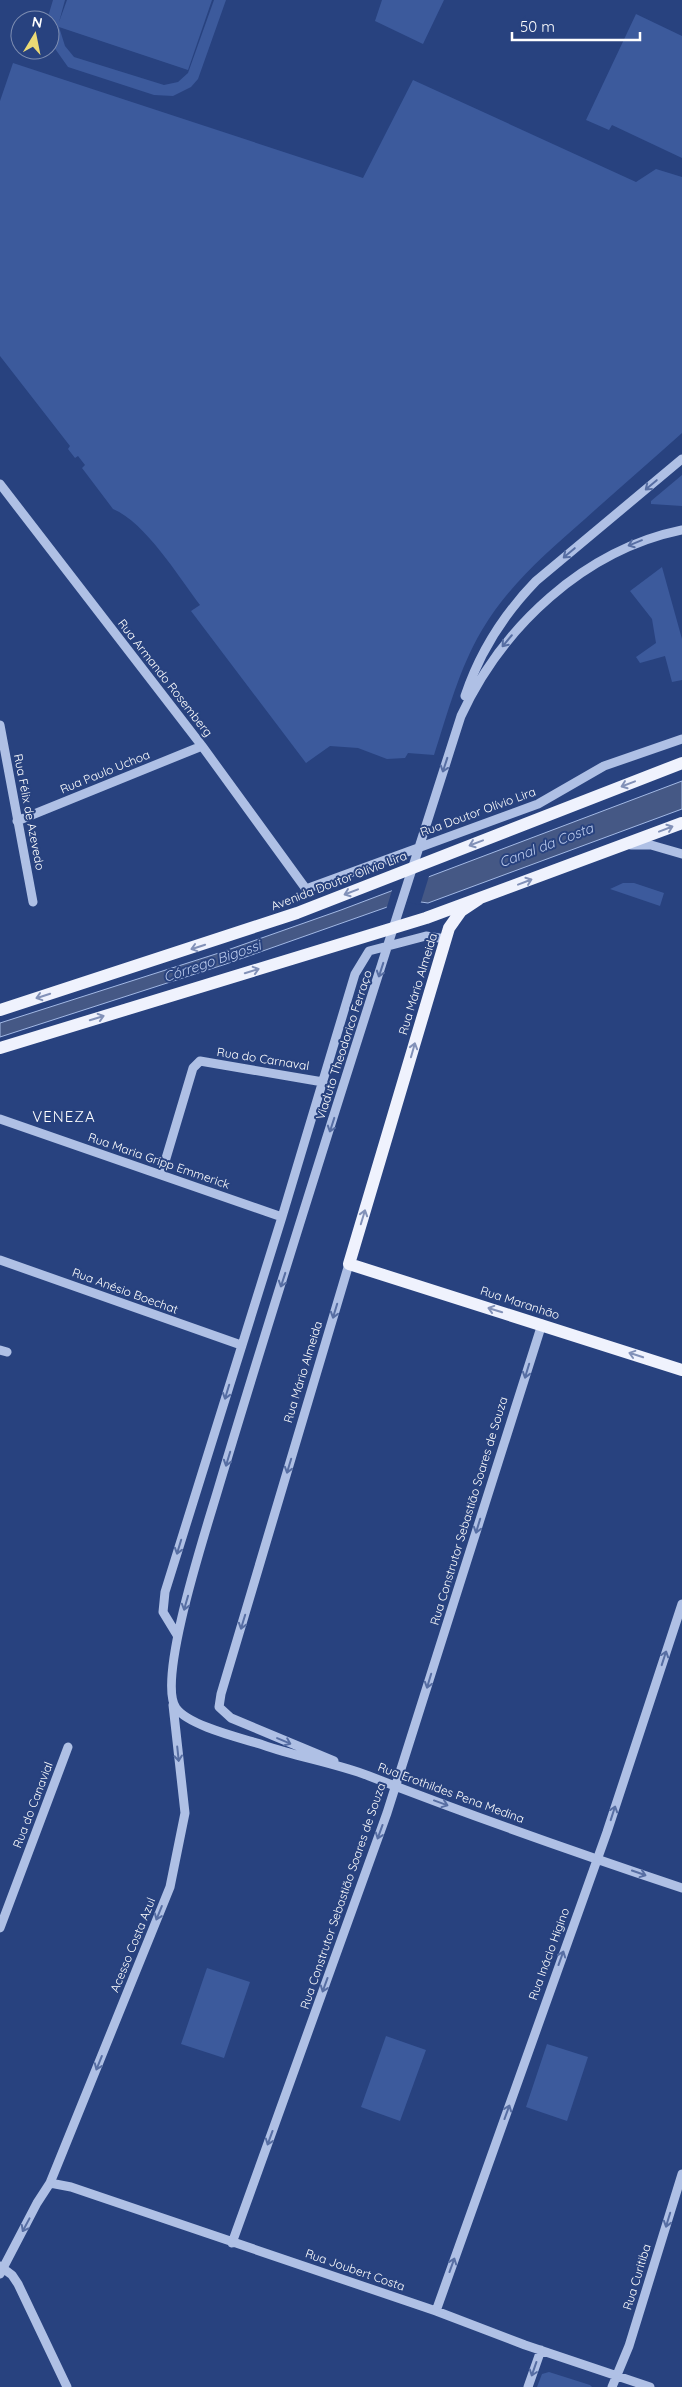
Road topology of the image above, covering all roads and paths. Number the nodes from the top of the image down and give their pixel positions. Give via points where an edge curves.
1 (682, 459) edge
2 (0, 484) edge
3 (682, 530) edge
4 (460, 717) junction
5 (0, 725) edge
6 (682, 739) edge
7 (202, 746) junction
8 (682, 763) edge
9 (17, 821) junction
10 (682, 823) edge
11 (617, 847) junction
12 (682, 854) edge
13 (306, 889) joint
14 (479, 899) junction
15 (33, 902) dead end
16 (446, 938) junction
17 (0, 1010) edge
18 (0, 1048) edge
19 (323, 1082) junction
20 (0, 1119) edge
21 (161, 1175) junction
22 (282, 1217) junction
23 (0, 1260) edge
24 (349, 1264) junction
25 (542, 1324) junction
26 (241, 1345) junction
27 (682, 1370) edge
28 (682, 1604) edge
29 (177, 1635) junction
30 (173, 1705) junction
31 (68, 1747) dead end
32 (368, 1776) junction
33 (396, 1786) junction
34 (596, 1858) junction
35 (682, 1888) edge
36 (0, 1928) edge
37 (682, 2174) edge
38 (50, 2184) junction
39 (232, 2244) junction
40 (1, 2269) edge
41 (436, 2311) junction
42 (541, 2350) junction
43 (616, 2376) junction
44 (67, 2387) edge
45 (528, 2387) edge
46 (612, 2387) edge
47 (650, 2387) edge

1 -> 4 street via 518,599 480,657
2 - 7 street, Rua Armando Rosemberg
3 -> 4 street via 623,548 577,576 552,596 499,650
4 -> 29 street, Viaduto Theodorico Ferraço via 251,1378
5 - 9 street, Rua Félix de Azevedo
6 - 13 street, Rua Doutor Olívio Lira via 604,766 538,804
7 - 9 street, Rua Paulo Uchoa
7 - 13 street, Rua Armando Rosemberg
8 -> 17 main road, Avenida Doutor Olívio Lira via 297,913
9 - 15 street, Rua Félix de Azevedo
11 -> 10 main road
11 - 12 street via 651,845
14 -> 11 main road
14 - 16 main road, Rua Mário Almeida via 461,911
18 -> 14 main road
16 - 19 street via 426,936 370,952 355,974
24 -> 16 main road, Rua Mário Almeida
19 - 21 street, Rua do Carnaval via 200,1061 194,1068
19 - 22 street
20 - 21 street, Rua Maria Gripp Emmerick
21 - 22 street, Rua Maria Gripp Emmerick
22 - 26 street
23 - 26 street, Rua Anésio Boechat
25 -> 24 main road, Rua Maranhão
24 -> 32 street, Rua Mário Almeida via 219,1708 231,1718
27 -> 25 main road, Rua Maranhão
25 -> 33 street, Rua Construtor Sebastião Soares de Souza
26 -> 29 street via 165,1592 163,1612
34 -> 28 street, Rua Inácio Higino
29 - 30 street via 170,1690
30 - 32 street, Rua Erothildes Pena Medina via 184,1716 209,1727 284,1753
30 -> 38 street, Acesso Costa Azul via 185,1813 170,1887
31 - 36 street, Rua do Canavial
32 - 33 street, Rua Erothildes Pena Medina
33 -> 34 street, Rua Erothildes Pena Medina
33 -> 39 street, Rua Construtor Sebastião Soares de Souza
34 -> 35 street, Rua Erothildes Pena Medina
41 -> 34 street, Rua Inácio Higino
37 -> 43 street, Rua Curitiba via 629,2346
38 - 39 street, Rua Joubert Costa via 71,2187
38 -> 40 street
39 - 41 street, Rua Joubert Costa
40 - 44 street via 18,2284
41 - 42 street, Rua Joubert Costa
42 - 43 street, Rua Joubert Costa
42 -> 45 street
43 - 46 street, Rua Curitiba
43 - 47 street, Rua Joubert Costa

